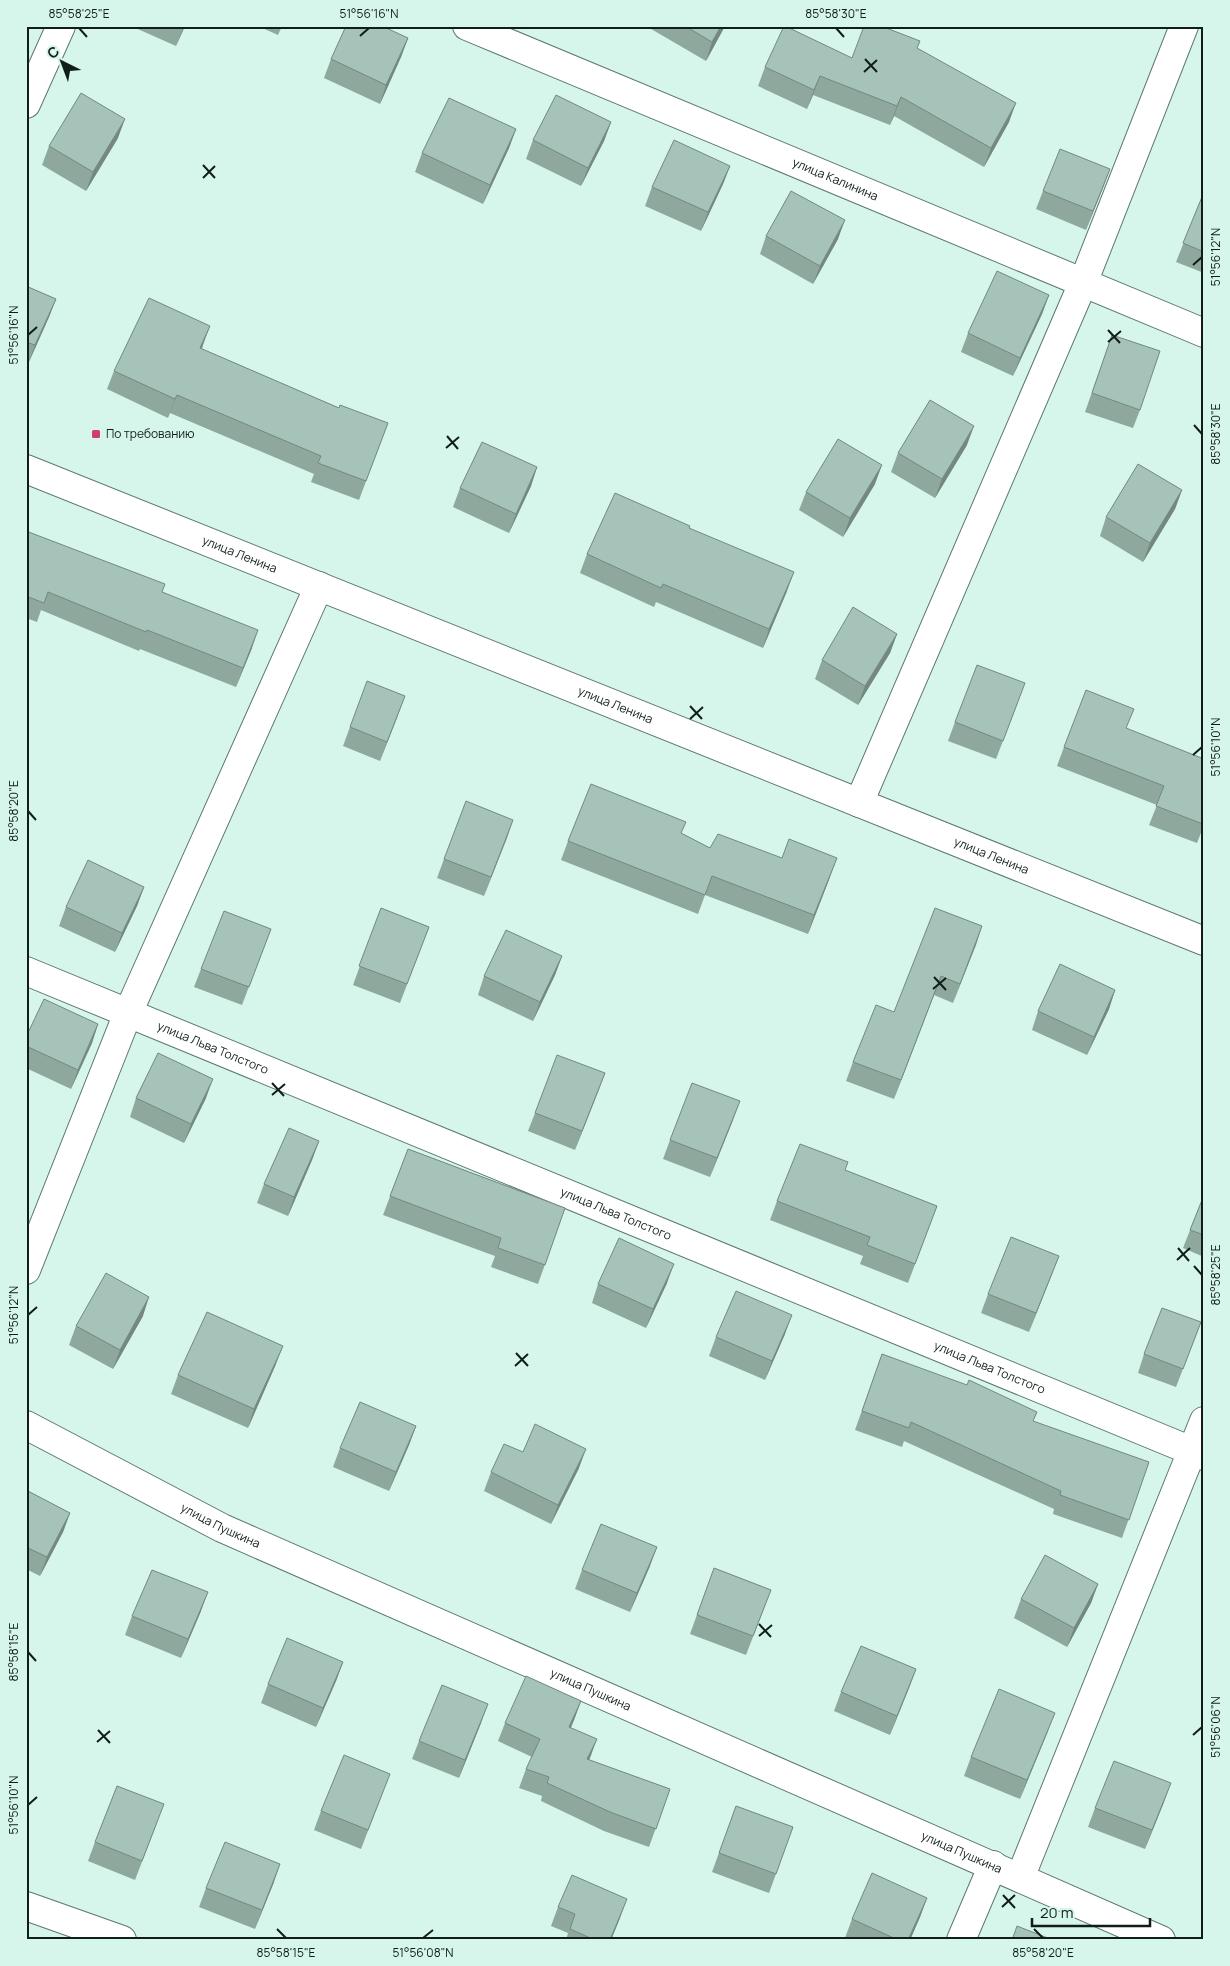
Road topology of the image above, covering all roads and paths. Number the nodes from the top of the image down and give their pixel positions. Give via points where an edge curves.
1 (61, 26) edge
2 (467, 26) edge
3 (1184, 26) edge
4 (26, 104) edge
5 (1083, 283) junction
6 (1204, 333) edge
7 (26, 469) edge
8 (319, 586) junction
9 (860, 803) junction
10 (1204, 941) edge
11 (26, 971) edge
12 (128, 1012) junction
13 (26, 1270) edge
14 (1204, 1422) edge
15 (26, 1424) edge
16 (1198, 1453) edge
17 (993, 1865) junction
18 (1020, 1878) junction
19 (26, 1906) edge
20 (122, 1940) edge
21 (961, 1940) edge
22 (1161, 1940) edge

1 - 4 street
2 - 5 street, улица Калинина
3 - 5 street
5 - 6 street, улица Калинина
5 - 9 street
7 - 8 street, улица Ленина
8 - 9 street, улица Ленина
8 - 12 street
9 - 10 street, улица Ленина
11 - 12 street, улица Льва Толстого
12 - 13 street
12 - 16 street, улица Льва Толстого
14 - 16 street
15 - 17 street, улица Пушкина via 222,1528
16 - 18 street
17 - 18 street, улица Пушкина
17 - 21 street
18 - 22 street, улица Пушкина
19 - 20 street

